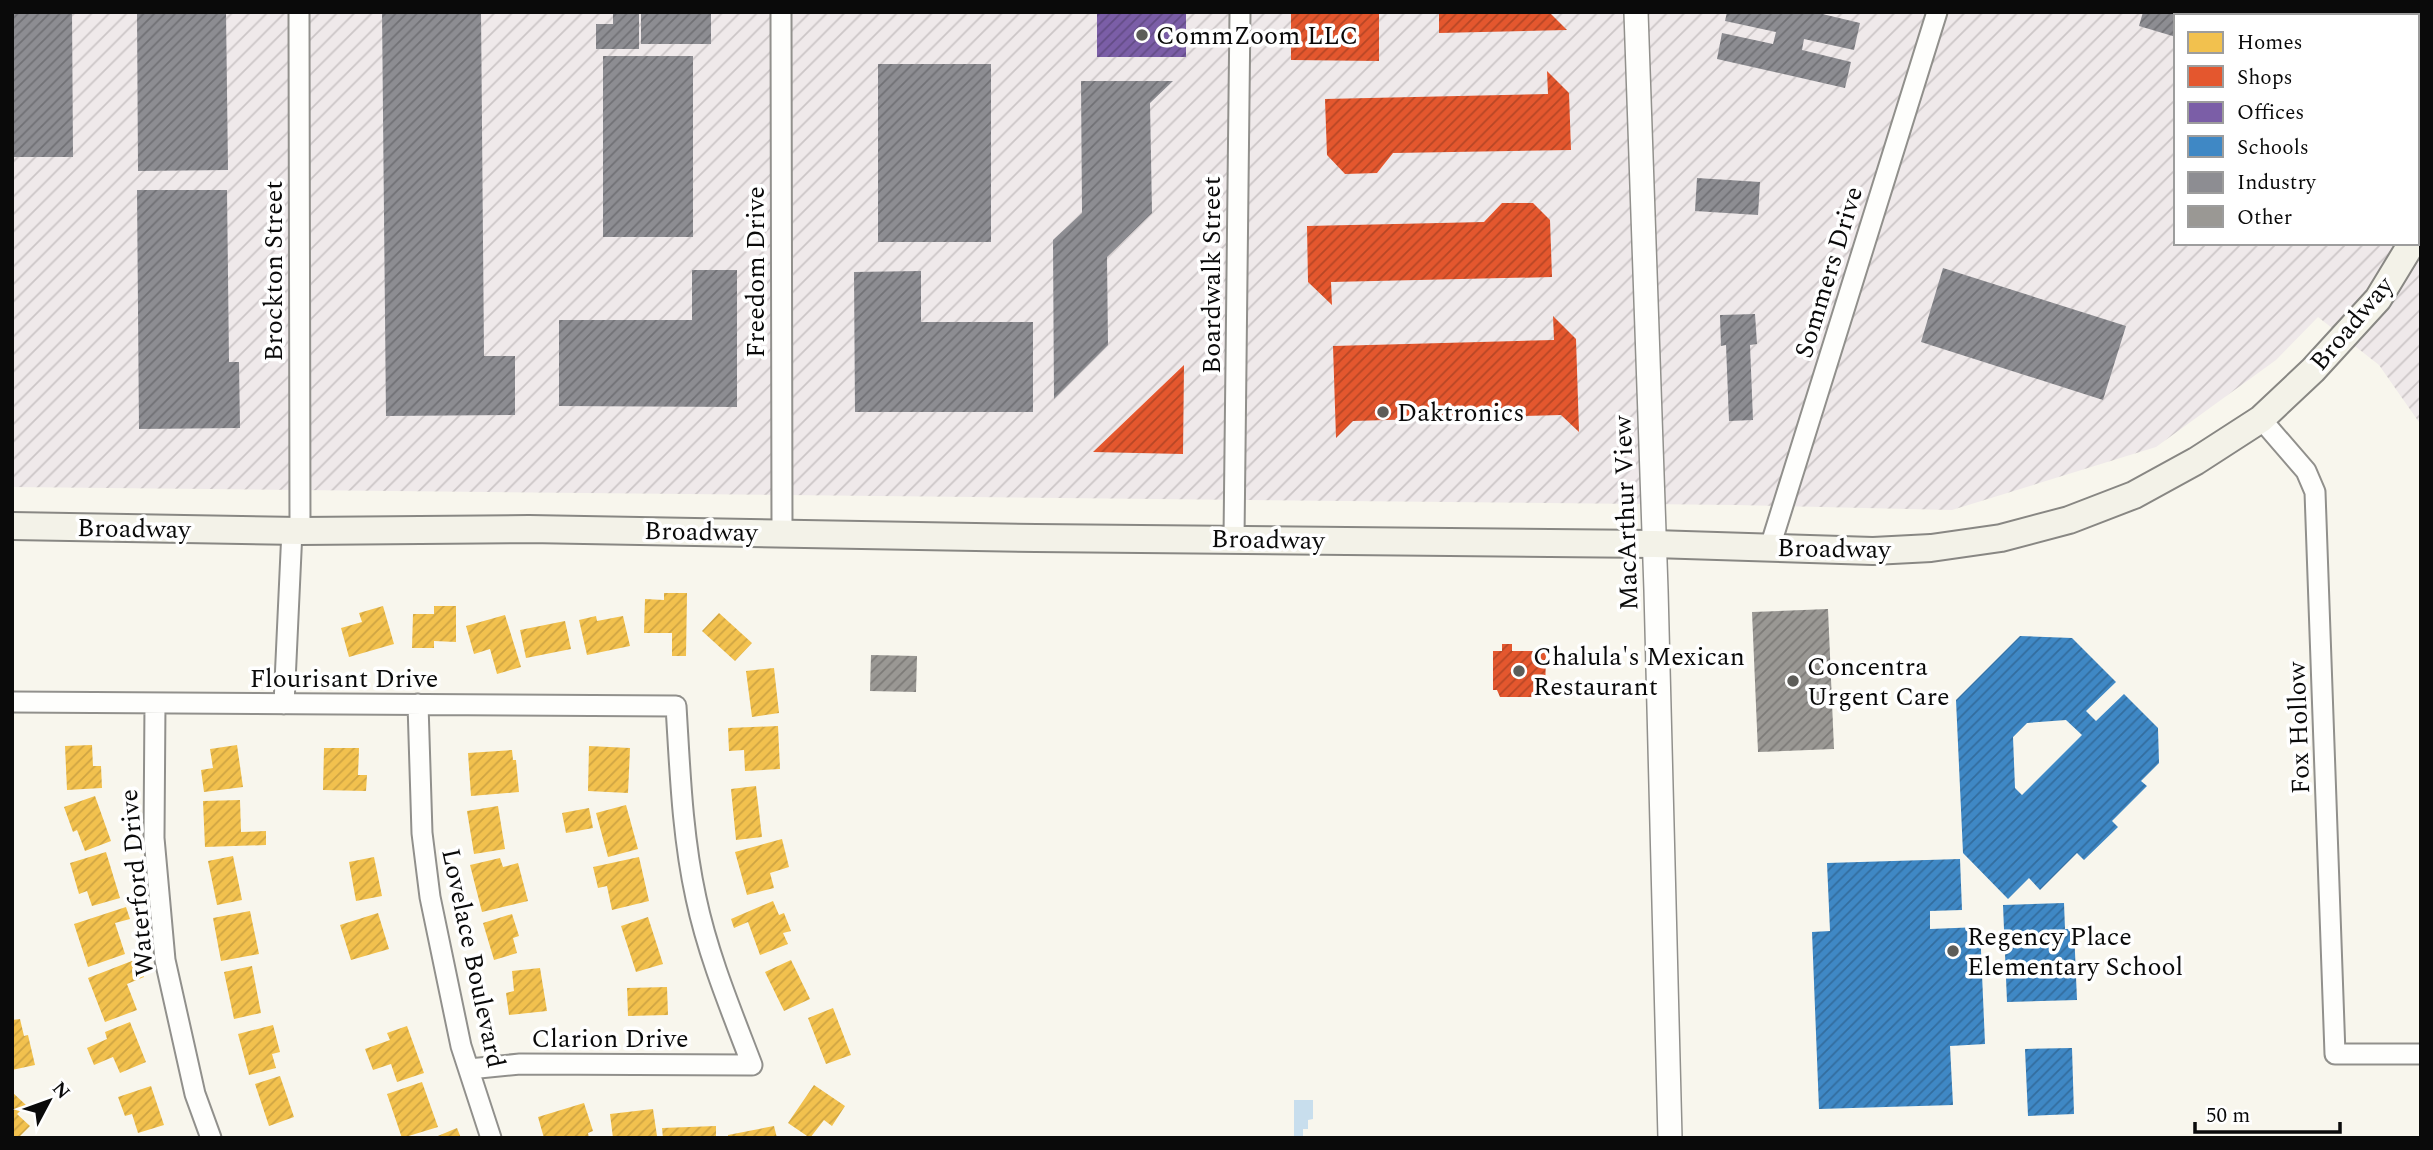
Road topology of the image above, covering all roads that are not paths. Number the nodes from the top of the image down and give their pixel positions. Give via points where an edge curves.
1 (299, 12) edge
2 (781, 12) edge
3 (1240, 12) edge
4 (1636, 12) edge
5 (1937, 12) edge
6 (2411, 245) edge
7 (2261, 419) junction
8 (12, 526) edge
9 (296, 531) junction
10 (782, 533) junction
11 (1234, 538) junction
12 (1654, 544) junction
13 (1770, 547) junction
14 (12, 702) edge
15 (155, 704) junction
16 (284, 704) junction
17 (418, 704) junction
18 (2421, 1054) edge
19 (752, 1065) joint
20 (469, 1069) junction
21 (211, 1138) edge
22 (491, 1138) edge
23 (1670, 1138) edge

1 - 9 street, Brockton Street
2 - 10 street, Freedom Drive
3 - 11 street, Boardwalk Street
4 - 12 street, MacArthur View
5 - 13 street, Sommers Drive
6 - 7 main road, Broadway via 2371,308
7 - 13 main road, Broadway via 2134,495 2069,520 2001,538 1873,551
7 - 18 street, Fox Hollow via 2306,471 2315,492 2335,1054
8 - 9 main road, Broadway
9 - 10 main road, Broadway
9 - 16 street, Brockton Street
10 - 11 main road, Broadway
11 - 12 main road, Broadway
12 - 13 main road, Broadway
12 - 23 street, MacArthur View
14 - 15 street, Flourisant Drive
15 - 16 street, Flourisant Drive
15 - 21 street, Waterford Drive via 154,838 165,960 195,1094
16 - 17 street, Flourisant Drive
17 - 19 street, Flourisant Drive via 676,706 683,817 696,898 717,976
17 - 20 street, Lovelace Boulevard via 429,897
19 - 20 street, Clarion Drive via 520,1064
20 - 22 street, Lovelace Boulevard

